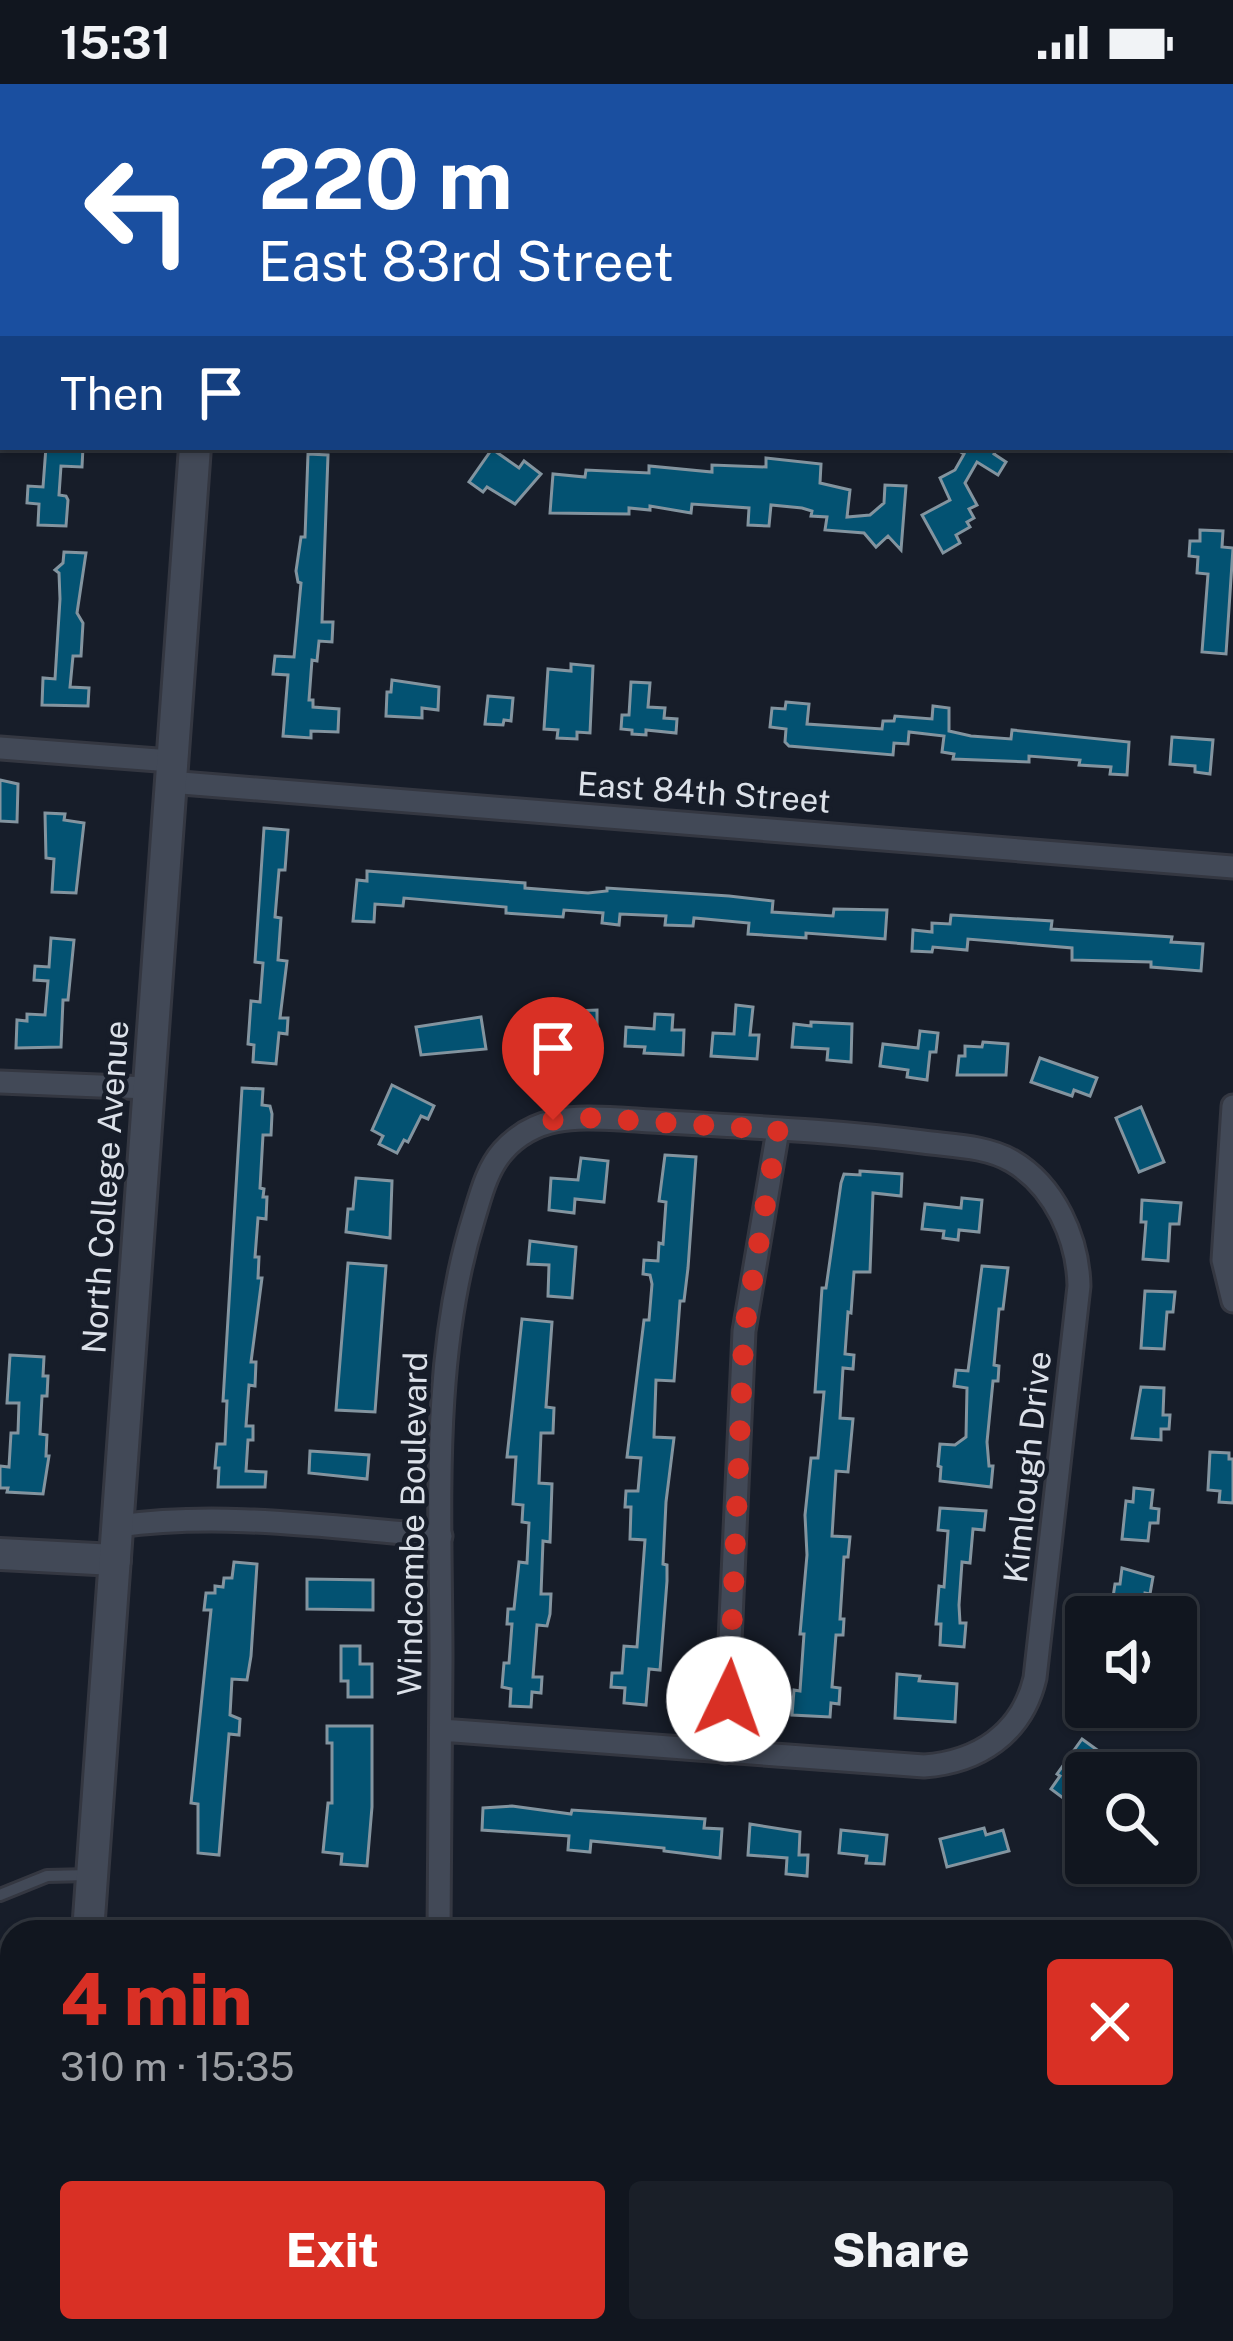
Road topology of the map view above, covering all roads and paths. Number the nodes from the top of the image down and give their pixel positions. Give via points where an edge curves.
1 (195, 450) edge
2 (0, 748) edge
3 (170, 772) junction
4 (1233, 867) edge
5 (0, 1082) edge
6 (148, 1088) junction
7 (1233, 1106) edge
8 (778, 1130) junction
9 (1233, 1300) edge
10 (118, 1526) junction
11 (441, 1536) junction
12 (0, 1555) edge
13 (115, 1561) junction
14 (441, 1730) junction
15 (725, 1752) junction
16 (92, 1875) junction
17 (0, 1894) edge
18 (89, 1920) edge
19 (439, 1920) edge

1 - 3 main road, North College Avenue
2 - 3 street, East 84th Street
3 - 4 street, East 84th Street
3 - 6 main road, North College Avenue
5 - 6 street
6 - 10 main road, North College Avenue
7 - 9 street via 1223,1268
8 - 11 street, Windcombe Boulevard via 577,1117 542,1123 500,1155 486,1179 455,1296
8 - 15 street via 744,1331
8 - 15 street, Kimlough Drive via 1006,1157 1043,1187 1060,1214 1075,1250 1077,1307 1035,1678 1019,1717 961,1761 924,1766
10 - 11 street via 226,1520
10 - 13 main road, North College Avenue
11 - 14 street, Windcombe Boulevard
12 - 13 main road
13 - 16 main road, North College Avenue
14 - 15 street
14 - 19 street, Windcombe Boulevard
16 - 17 lane via 47,1876
16 - 18 main road, North College Avenue

